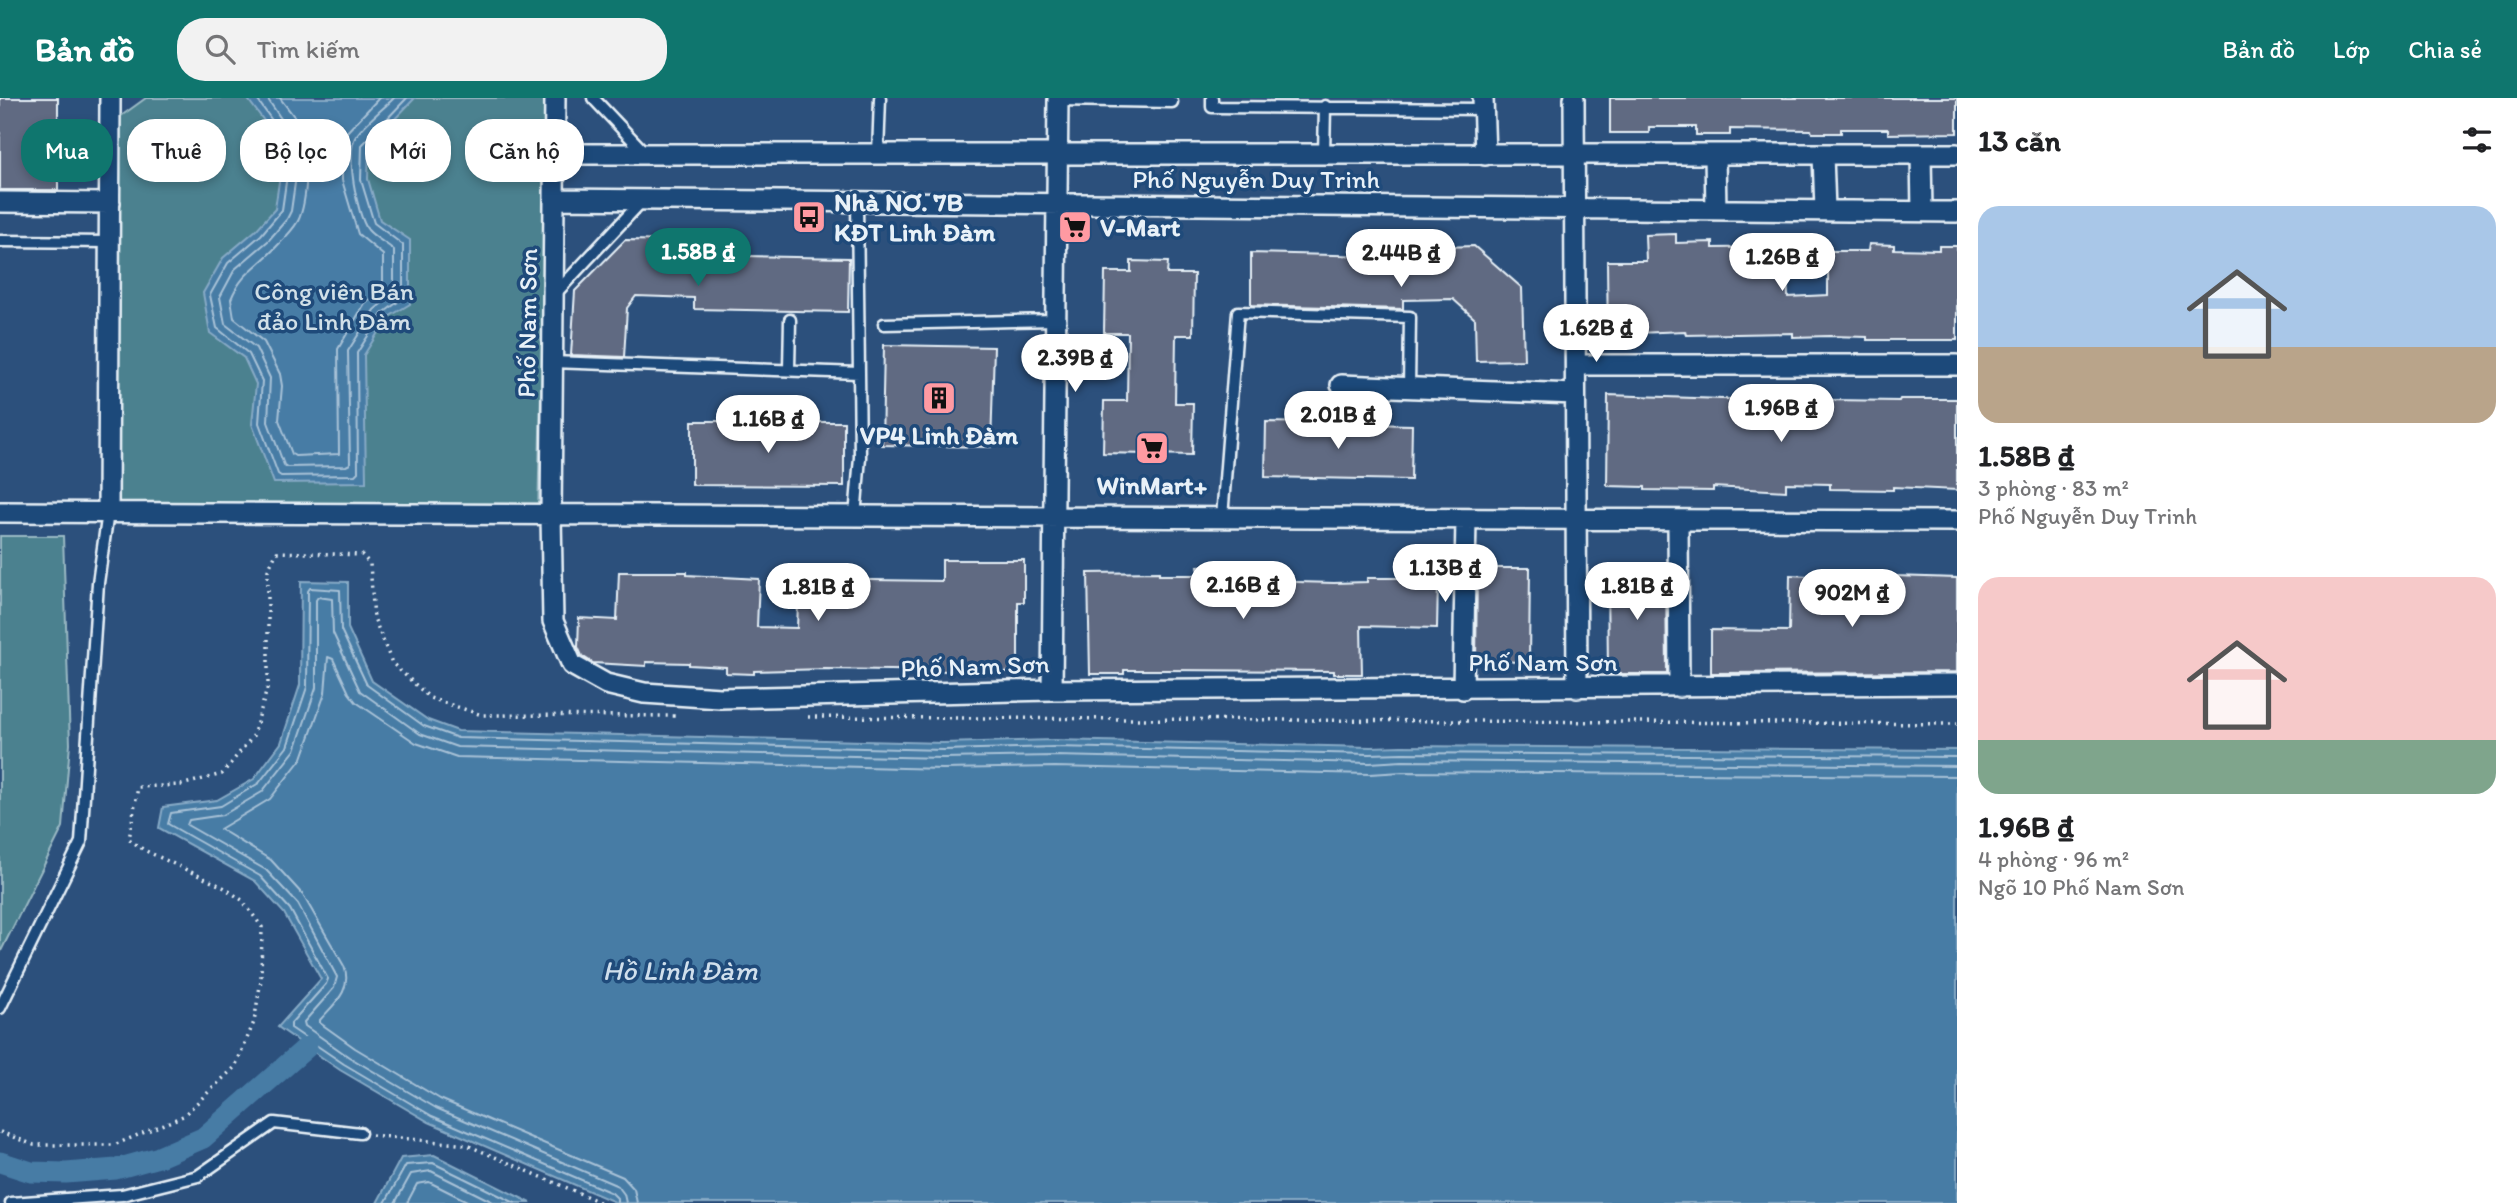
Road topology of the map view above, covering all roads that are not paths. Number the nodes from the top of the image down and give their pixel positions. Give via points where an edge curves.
1 (110, 98) edge
2 (555, 98) edge
3 (593, 98) edge
4 (880, 98) edge
5 (1213, 98) edge
6 (1574, 98) edge
7 (1058, 99) edge
8 (1172, 102) dead end
9 (1483, 103) edge
10 (1325, 106) junction
11 (555, 119) edge
12 (584, 154) edge
13 (646, 155) junction
14 (878, 155) junction
15 (1057, 155) junction
16 (1324, 155) junction
17 (1485, 155) junction
18 (1823, 155) junction
19 (1921, 155) junction
20 (1957, 155) edge
21 (1574, 156) junction
22 (1715, 156) junction
23 (554, 182) edge
24 (554, 200) junction
25 (642, 200) junction
26 (0, 202) edge
27 (857, 202) junction
28 (110, 203) junction
29 (1057, 204) junction
30 (1574, 208) junction
31 (1716, 209) junction
32 (1825, 210) junction
33 (1922, 211) junction
34 (1957, 212) edge
35 (0, 241) edge
36 (110, 242) junction
37 (553, 295) junction
38 (790, 320) dead end
39 (1055, 320) junction
40 (884, 324) dead end
41 (552, 362) junction
42 (1576, 365) junction
43 (1957, 365) edge
44 (789, 369) junction
45 (859, 373) junction
46 (1341, 385) dead end
47 (1409, 388) junction
48 (1575, 394) junction
49 (0, 512) edge
50 (108, 512) junction
51 (551, 516) junction
52 (855, 517) junction
53 (1054, 518) junction
54 (1222, 519) junction
55 (1466, 519) junction
56 (1578, 520) junction
57 (1678, 520) junction
58 (1957, 521) edge
59 (1957, 684) edge
60 (1679, 687) junction
61 (1577, 688) junction
62 (1464, 689) junction
63 (1052, 690) junction
64 (0, 1008) edge
65 (360, 1133) road end
66 (11, 1203) edge

1 - 28 street
2 - 11 street, Phố Nam Sơn
3 - 13 lane
4 - 14 lane
5 - 10 lane via 1212,107
6 - 21 street
7 - 8 lane
7 - 15 street
9 - 10 lane
9 - 17 street
10 - 16 lane
12 - 13 street, Phố Nguyễn Duy Trinh
13 - 14 street, Phố Nguyễn Duy Trinh
14 - 15 street, Phố Nguyễn Duy Trinh
15 - 16 street, Phố Nguyễn Duy Trinh
15 - 29 street
16 - 17 street, Phố Nguyễn Duy Trinh
17 - 21 street, Phố Nguyễn Duy Trinh
18 - 19 street, Phố Nguyễn Duy Trinh
18 - 22 street, Phố Nguyễn Duy Trinh
18 - 32 street
19 - 20 street, Phố Nguyễn Duy Trinh
19 - 33 street
21 - 22 street, Phố Nguyễn Duy Trinh
21 - 30 street
22 - 31 street
23 - 24 street, Phố Nam Sơn
24 - 25 street, Phố Nguyễn Duy Trinh
24 - 37 street, Phố Nam Sơn
25 - 27 street, Phố Nguyễn Duy Trinh
25 - 37 lane
26 - 28 street
27 - 29 street, Phố Nguyễn Duy Trinh
27 - 45 lane
28 - 36 street
29 - 30 street, Phố Nguyễn Duy Trinh
29 - 39 street
30 - 31 street, Phố Nguyễn Duy Trinh
30 - 42 street
31 - 32 street, Phố Nguyễn Duy Trinh
32 - 33 street, Phố Nguyễn Duy Trinh
33 - 34 street, Phố Nguyễn Duy Trinh
35 - 36 lane
36 - 50 street
37 - 41 street, Phố Nam Sơn
38 - 44 lane
39 - 40 lane
39 - 53 street
41 - 44 lane
41 - 51 street, Phố Nam Sơn
42 - 43 street
42 - 48 street
44 - 45 lane
45 - 52 lane
46 - 47 street
47 - 48 street
47 - 54 lane via 1410,317 1238,312
48 - 56 street
49 - 50 street
50 - 51 street
50 - 64 lane via 98,583 81,842
51 - 52 street
51 - 63 street, Phố Nam Sơn via 553,621 572,664 606,684 644,693 720,698
52 - 53 street
53 - 54 street
53 - 63 street
54 - 55 street
55 - 56 street
55 - 62 street
56 - 57 street
56 - 61 street
57 - 58 street
57 - 60 street
59 - 60 street, Phố Nam Sơn
60 - 61 street, Phố Nam Sơn
61 - 62 street, Phố Nam Sơn
62 - 63 street, Phố Nam Sơn
65 - 66 lane via 274,1123 198,1176 122,1195

